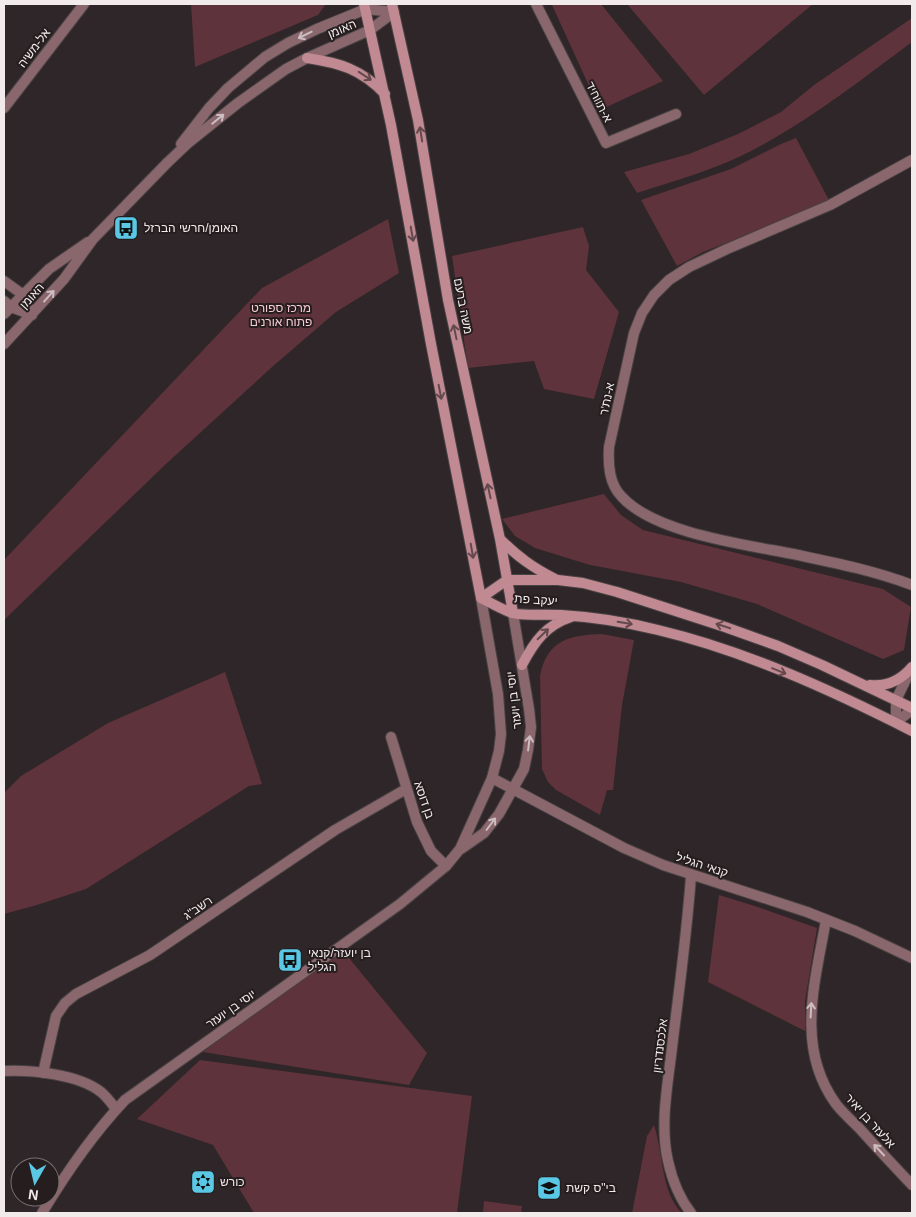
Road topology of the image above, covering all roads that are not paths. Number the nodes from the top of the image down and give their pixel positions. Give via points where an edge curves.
1 (84, 4) edge
2 (536, 4) edge
3 (365, 7) edge
4 (393, 8) edge
5 (370, 30) junction
6 (306, 58) junction
7 (385, 94) junction
8 (4, 108) edge
9 (676, 114) dead end
10 (912, 160) edge
11 (168, 162) junction
12 (93, 239) junction
13 (4, 281) edge
14 (22, 294) junction
15 (6, 307) edge
16 (32, 315) junction
17 (4, 344) edge
18 (500, 539) junction
19 (507, 580) junction
20 (558, 580) junction
21 (912, 585) edge
22 (481, 598) junction
23 (513, 613) junction
24 (576, 616) junction
25 (522, 665) junction
26 (912, 667) edge
27 (865, 685) junction
28 (896, 700) junction
29 (912, 709) edge
30 (896, 722) junction
31 (912, 731) edge
32 (391, 736) dead end
33 (492, 778) junction
34 (406, 789) junction
35 (514, 789) junction
36 (460, 850) junction
37 (446, 866) junction
38 (691, 876) junction
39 (826, 920) junction
40 (912, 958) edge
41 (4, 1071) edge
42 (42, 1073) junction
43 (116, 1109) junction
44 (912, 1185) edge
45 (42, 1213) edge
46 (692, 1213) edge

1 - 8 street, אל-משיה
2 - 9 street, א-תווחיד via 606,143
3 - 4 street, האומן
3 - 5 main road
3 -> 11 street, האומן via 264,57 209,108
4 - 5 street, האומן
18 -> 4 main road, משה ברעם via 448,300 418,120
5 - 6 street, האומן
5 - 7 main road
6 -> 7 main road via 347,67 373,82
11 -> 6 street, האומן via 238,103
7 -> 22 main road
10 - 21 street, א-נת'ר via 830,205 728,248 669,280 642,313 634,333 608,464 612,481 621,497 640,512 670,526 861,569
11 - 12 street, האומן
12 - 14 street, האומן via 49,269
16 -> 12 street, האומן
13 - 14 street
14 - 15 street, האומן
14 - 16 street
15 - 16 street
16 - 17 street, האומן
18 - 19 main road, משה ברעם
18 - 20 main road via 530,566
19 - 20 main road, יעקב פת
19 - 22 main road, יעקב פת
19 - 23 main road, משה ברעם
27 -> 20 main road, יעקב פת via 725,626 617,592
22 - 23 main road, יעקב פת
22 - 33 street, יוסי בן יועזר via 500,716 499,751
23 - 24 main road, יעקב פת
23 - 25 street, יוסי בן יועזר
25 -> 24 main road via 544,632 556,623
24 -> 30 main road, יעקב פת via 629,623 691,638 803,680
35 -> 25 street, יוסי בן יועזר via 524,769 531,727
26 - 27 main road via 899,680 877,686
26 - 28 street
27 - 28 main road, יעקב פת
28 - 29 main road, יעקב פת
28 - 30 street
29 - 30 street
30 - 31 main road, יעקב פת
32 - 34 street, בן דוסא
33 - 35 street, קנאי הגליל
33 - 36 street, יוסי בן יועזר
34 - 37 street, בן דוסא via 431,850
34 - 42 street, רשב"ג via 336,830 150,956 76,994 56,1016
36 -> 35 street, יוסי בן יועזר via 484,833
35 - 38 street, קנאי הגליל via 624,848
36 - 37 street, יוסי בן יועזר
37 - 43 street, יוסי בן יועזר via 400,904
38 - 39 street, קנאי הגליל
38 - 46 street, אלכסנדריון via 665,1107 665,1136 668,1162 676,1187
39 - 40 street, קנאי הגליל
44 -> 39 street, אלעזר בן יאיר via 837,1105 817,1068 811,1032 811,1002
41 - 42 street
42 - 43 street via 78,1080 101,1092
43 - 45 street, יוסי בן יועזר via 85,1148

